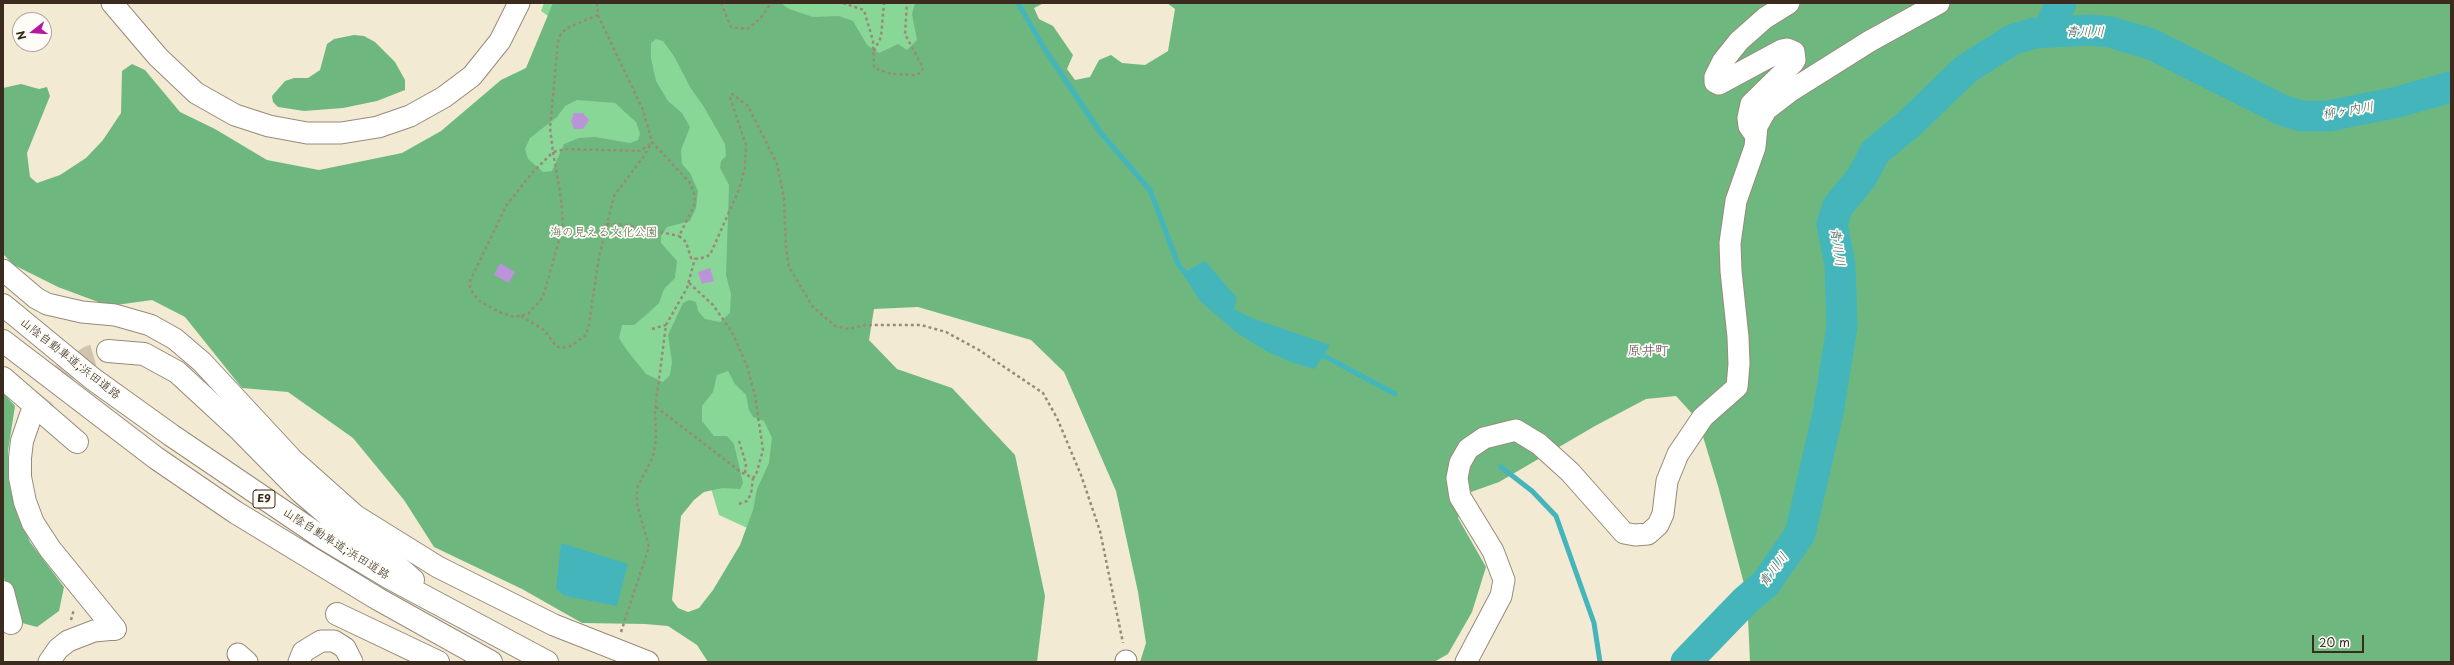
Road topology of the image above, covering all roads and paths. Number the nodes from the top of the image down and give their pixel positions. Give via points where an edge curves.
1 (112, 3) edge
2 (519, 3) edge
3 (597, 3) edge
4 (721, 3) edge
5 (771, 3) edge
6 (843, 3) edge
7 (884, 3) edge
8 (907, 3) edge
9 (1789, 3) edge
10 (1939, 3) edge
11 (598, 15) junction
12 (874, 51) junction
13 (1756, 136) junction
14 (652, 142) junction
15 (553, 152) junction
16 (607, 224) junction
17 (679, 236) junction
18 (695, 258) junction
19 (3, 270) edge
20 (688, 282) junction
21 (3, 305) edge
22 (521, 316) junction
23 (666, 325) junction
24 (652, 329) dead end
25 (3, 341) edge
26 (108, 352) tunnel mouth
27 (3, 378) edge
28 (656, 406) junction
29 (31, 415) tunnel mouth
30 (739, 441) dead end
31 (77, 442) dead end
32 (745, 474) junction
33 (753, 478) junction
34 (739, 504) dead end
35 (3, 592) edge
36 (441, 605) junction
37 (337, 614) dead end
38 (11, 622) dead end
39 (115, 629) joint
40 (607, 646) junction
41 (49, 662) edge
42 (299, 662) edge
43 (352, 662) edge
44 (438, 662) edge
45 (491, 662) edge
46 (547, 662) edge
47 (648, 662) edge
48 (1126, 662) edge
49 (1466, 662) edge

1 - 2 street via 158,57 196,93 235,115 269,126 307,133 341,133 390,123 410,116 444,97 472,76 500,41
3 - 11 path
4 - 5 path via 731,27 747,29 760,19
6 - 12 path via 864,10
7 - 12 path via 881,37 877,50
8 - 12 path via 905,34 923,68 922,73 892,74 874,68
9 - 13 street via 1765,18 1739,41 1715,76 1715,82 1719,84 1782,50 1794,52 1793,63 1751,104 1749,126
10 - 13 street via 1792,90 1766,110 1757,126
11 - 14 path via 643,110
11 - 15 path via 567,28 558,42 550,128
13 - 49 street via 1755,147 1736,201 1730,243 1740,364 1737,388 1703,417 1678,454 1667,481 1663,514 1658,525 1648,534 1624,533 1570,472 1525,434 1516,430 1484,438 1468,449 1460,462 1457,478 1460,496 1493,551 1504,580 1501,596
14 - 15 path via 640,150 566,149
14 - 16 path via 614,196
14 - 17 path via 691,184 695,197 694,206
15 - 22 path via 561,198 562,226 543,297 533,311
15 - 22 path via 532,173 506,206 470,281 473,294 488,306 514,317
16 - 17 path via 628,225
16 - 22 path via 599,257 589,324 582,340 561,348 552,342 544,330
17 - 18 path via 686,242 691,258
18 - 20 path
18 - 48 path via 710,255 740,187 745,166 746,145 730,97 732,94 748,106 777,164 784,198 789,267 813,307 835,326 849,329 865,325 921,324 946,332 979,350 1042,393 1057,418 1081,475 1100,531
19 - 40 street via 47,304 82,312 116,315 150,325 175,338 202,362 292,459 356,516 438,568 554,625
20 - 23 path
20 - 33 path via 713,305 732,332 747,366 755,396 763,450 758,470
21 - 36 highway, 山陰自動車道;浜田道路 / E9 via 93,379 249,489 320,536
23 - 24 path
23 - 28 path
25 - 45 highway, 山陰自動車道;浜田道路 / E9 via 150,453 235,512 378,599
26 - 36 highway via 144,354 177,372 241,431 301,492 335,521 388,558
27 - 31 highway
28 - 32 path
28 - 40 path via 653,457 637,488 637,504 649,548 620,634
29 - 39 highway via 22,441 20,458 24,502 33,523 50,549
30 - 32 path via 746,464
32 - 33 path
33 - 34 path via 751,494 747,501
35 - 38 highway
36 - 46 highway, 山陰自動車道;浜田道路 / E9
37 - 44 highway
39 - 41 street via 94,631 68,641 58,649
40 - 47 street
42 - 43 street via 303,652 312,645 321,641 334,641 345,648

